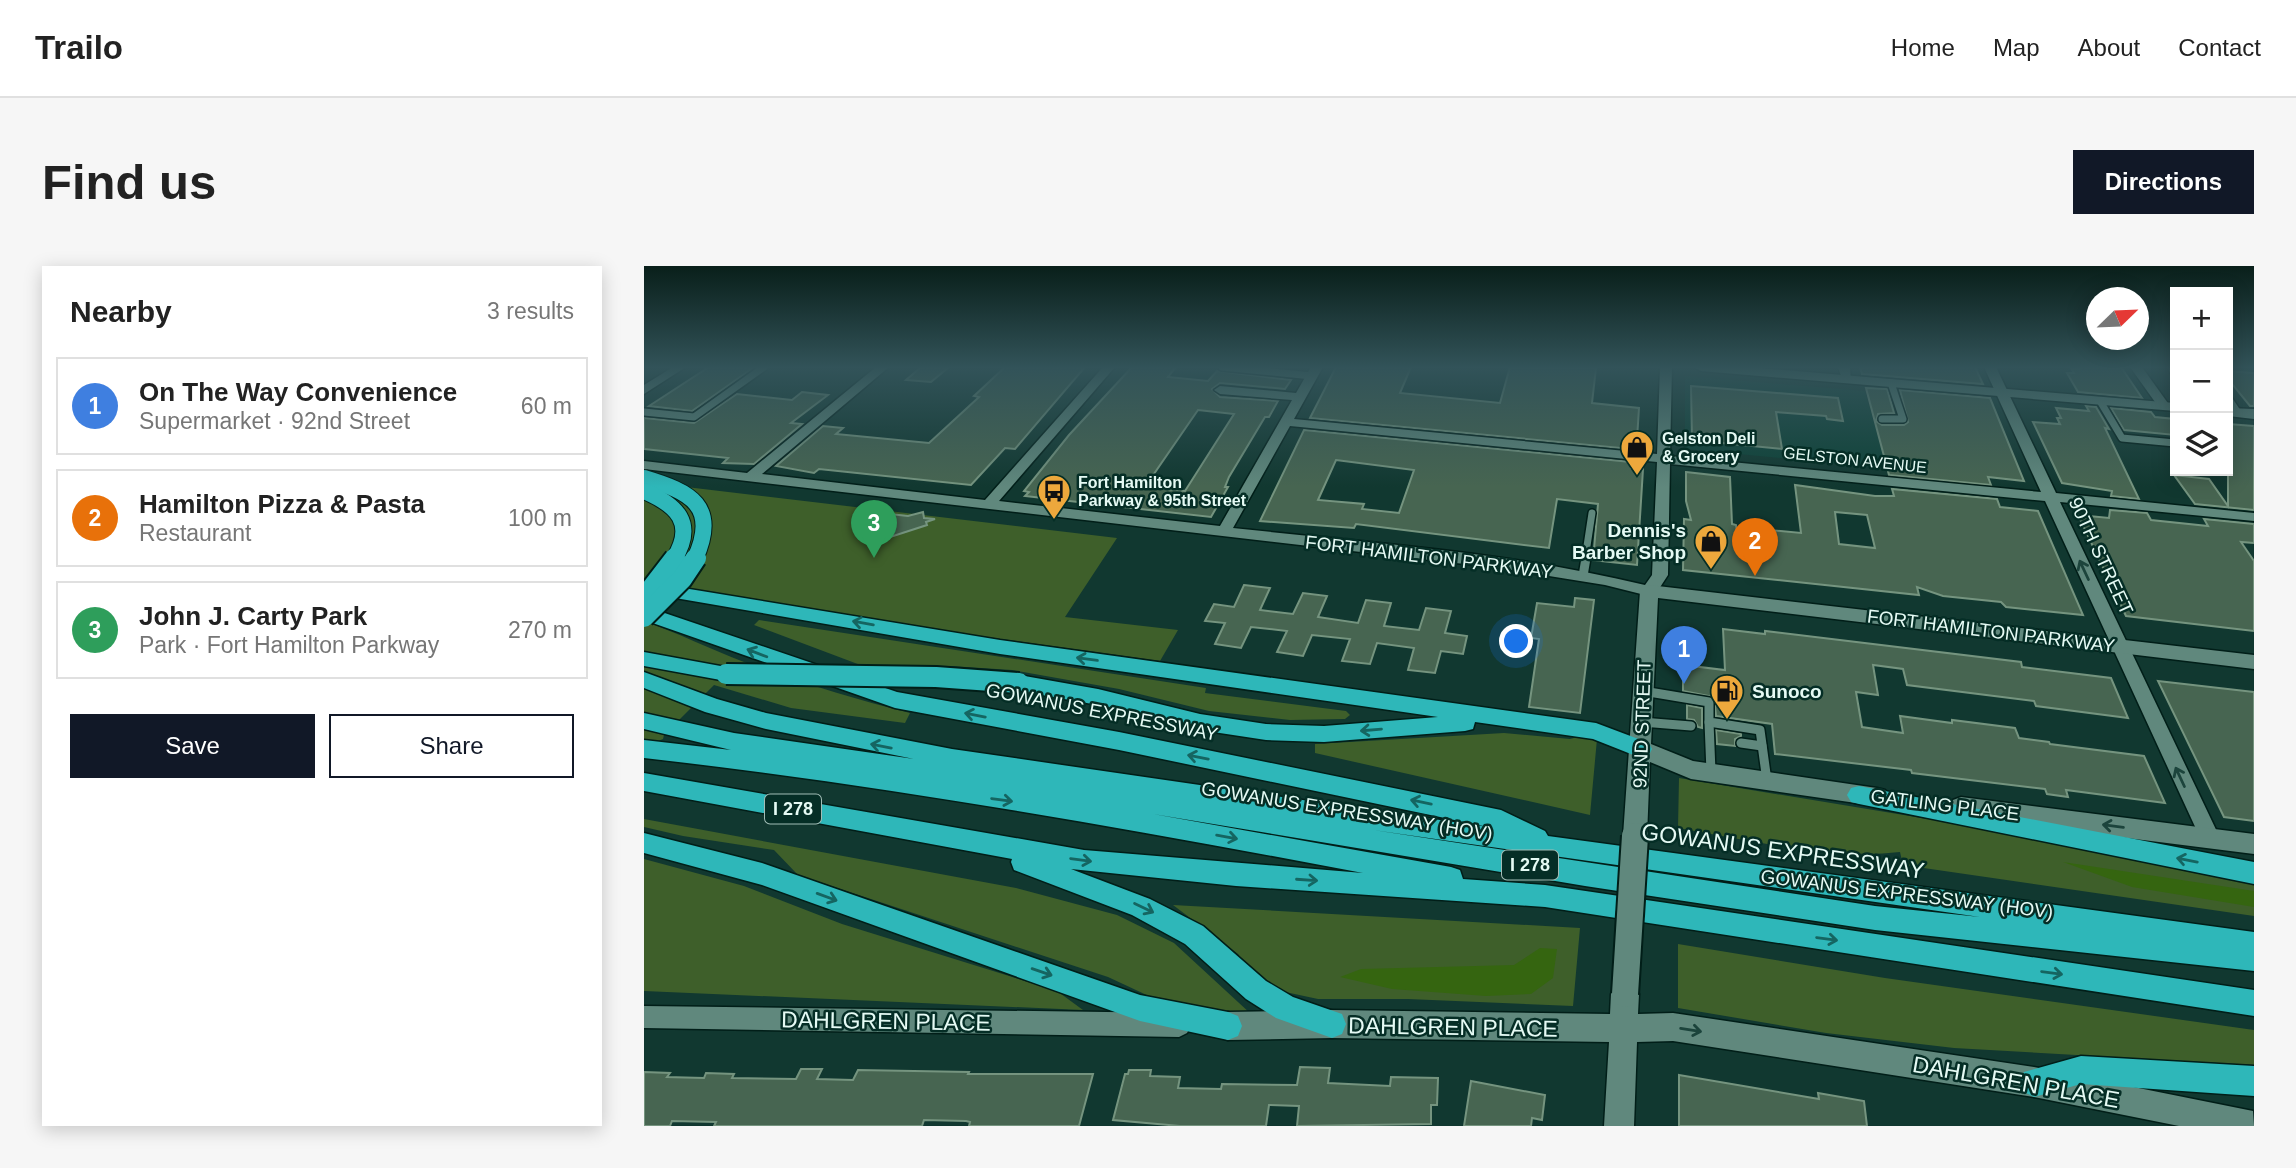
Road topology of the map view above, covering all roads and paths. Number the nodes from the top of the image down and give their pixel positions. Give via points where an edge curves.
1 (708, 407) edge
2 (835, 407) edge
3 (1074, 407) edge
4 (1294, 407) edge
5 (1666, 407) edge
6 (1899, 407) edge
7 (2010, 407) edge
8 (2104, 407) edge
9 (644, 412) edge
10 (1882, 419) dead end
11 (1286, 422) junction
12 (2170, 443) edge
13 (1665, 458) junction
14 (644, 465) edge
15 (749, 478) junction
16 (644, 480) edge
17 (644, 491) edge
18 (2051, 497) junction
19 (644, 498) edge
20 (988, 505) junction
21 (1592, 513) dead end
22 (2254, 517) edge
23 (1223, 533) junction
24 (1583, 576) junction
25 (644, 588) edge
26 (1649, 591) junction
27 (644, 598) edge
28 (644, 613) edge
29 (2119, 646) junction
30 (644, 659) edge
31 (2254, 662) edge
32 (644, 680) edge
33 (1643, 691) junction
34 (1512, 720) junction
35 (644, 721) edge
36 (1642, 722) junction
37 (1710, 732) junction
38 (1741, 743) dead end
39 (1762, 746) junction
40 (1641, 749) junction
41 (652, 750) edge
42 (1711, 772) junction
43 (1767, 781) junction
44 (644, 782) edge
45 (1860, 795) junction
46 (941, 836) junction
47 (2210, 838) junction
48 (644, 843) edge
49 (2254, 844) edge
50 (1555, 847) junction
51 (2254, 873) edge
52 (1570, 900) junction
53 (2254, 944) edge
54 (2254, 959) edge
55 (2254, 1003) edge
56 (644, 1017) edge
57 (1332, 1024) junction
58 (1228, 1026) junction
59 (1623, 1028) junction
60 (2254, 1081) edge
61 (2034, 1082) junction
62 (1619, 1126) edge
63 (2253, 1126) edge

1 - 9 lane via 694,417
2 - 15 street
3 - 20 street
4 - 11 street
5 - 13 street, 92ND STREET
6 - 10 lane via 1903,419
7 - 18 street, 90TH STREET
8 - 12 lane via 2122,438
11 - 13 street, GELSTON AVENUE
11 - 23 street
13 - 18 street, GELSTON AVENUE
13 - 26 street, 92ND STREET via 1660,575
14 - 15 street, FORT HAMILTON PARKWAY
15 - 20 street, FORT HAMILTON PARKWAY
16 - 28 highway, bridge via 680,497 691,508 697,530 685,566
17 - 27 highway, bridge via 672,505 684,527 676,560
18 - 22 street, GELSTON AVENUE
29 -> 18 street, 90TH STREET
19 - 25 highway, bridge via 670,516 675,530 671,552
20 - 23 street, FORT HAMILTON PARKWAY
21 - 24 lane
23 - 24 street, FORT HAMILTON PARKWAY
24 - 26 street, FORT HAMILTON PARKWAY
34 -> 25 highway via 1000,647
26 - 29 main road, FORT HAMILTON PARKWAY
26 - 33 main road, 92ND STREET
50 -> 28 highway, GOWANUS EXPRESSWAY / I 278 via 1501,820 895,700
29 - 31 main road, FORT HAMILTON PARKWAY
47 -> 29 street, 90TH STREET
34 -> 30 highway, bridge via 1324,734 1266,732 1019,682 726,674
50 -> 32 highway, GOWANUS EXPRESSWAY / I 278 via 898,749 766,721
33 - 36 main road, 92ND STREET
33 - 37 lane via 1690,703 1709,702
34 - 40 highway via 1596,730
35 - 54 highway, GOWANUS EXPRESSWAY (HOV) / I 278 via 734,742 1875,918
36 - 37 lane
36 - 40 main road, 92ND STREET
37 - 39 lane via 1760,730
37 - 42 lane
38 - 39 lane
39 - 43 lane
40 - 42 main road, GATLING PLACE
40 - 59 main road, 92ND STREET, bridge
41 -> 52 highway, I 278 via 1110,816
42 - 43 main road, GATLING PLACE
43 - 45 main road, GATLING PLACE
44 - 46 highway, I 278
47 -> 45 main road, GATLING PLACE
51 -> 45 highway
46 -> 52 highway, I 278 via 1084,861
46 -> 57 highway via 1052,871 1141,906 1194,935 1256,990 1286,1008
47 - 49 main road, GATLING PLACE
48 -> 58 highway via 762,874 1140,1008
50 - 53 highway, GOWANUS EXPRESSWAY / I 278
52 -> 55 highway, I 278
56 - 58 street, DAHLGREN PLACE
57 - 58 main road, DAHLGREN PLACE
57 - 59 main road, DAHLGREN PLACE
59 -> 61 main road, DAHLGREN PLACE via 1673,1027
59 - 62 main road, 92ND STREET
60 - 61 highway via 2081,1070
61 - 63 main road, DAHLGREN PLACE

